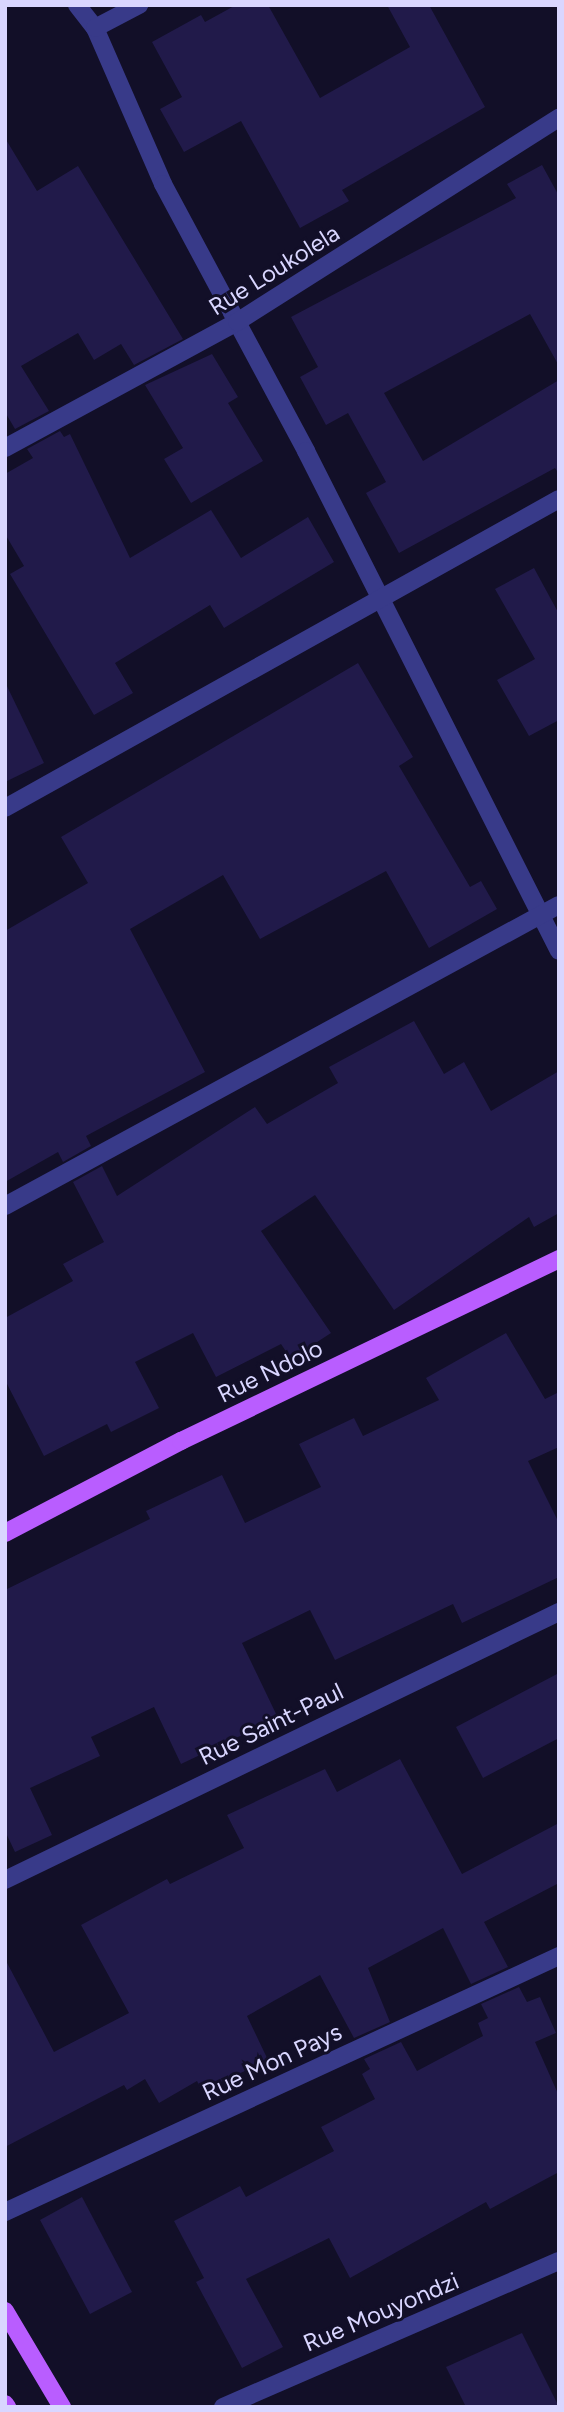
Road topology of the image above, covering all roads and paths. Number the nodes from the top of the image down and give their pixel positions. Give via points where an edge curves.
1 (77, 5) edge
2 (139, 5) edge
3 (95, 28) junction
4 (559, 118) edge
5 (237, 322) junction
6 (5, 448) edge
7 (559, 499) edge
8 (381, 602) junction
9 (5, 808) edge
10 (559, 905) edge
11 (541, 916) junction
12 (559, 951) edge
13 (5, 1206) edge
14 (559, 1259) edge
15 (5, 1533) edge
16 (559, 1612) edge
17 (5, 1880) edge
18 (559, 1956) edge
19 (5, 2212) edge
20 (559, 2261) edge
21 (5, 2311) edge
22 (62, 2407) edge
23 (223, 2407) edge

1 - 3 street
2 - 3 street
3 - 5 street via 163,184
4 - 5 street, Rue Loukolela
5 - 6 street, Rue Loukolela
5 - 8 street
7 - 8 street
8 - 9 street
8 - 11 street
10 - 11 street
11 - 12 street
11 - 13 street
14 - 15 main road, Rue Ndolo via 181,1441
16 - 17 street, Rue Saint-Paul
18 - 19 street, Rue Mon Pays
20 - 23 street, Rue Mouyondzi
21 - 22 main road

